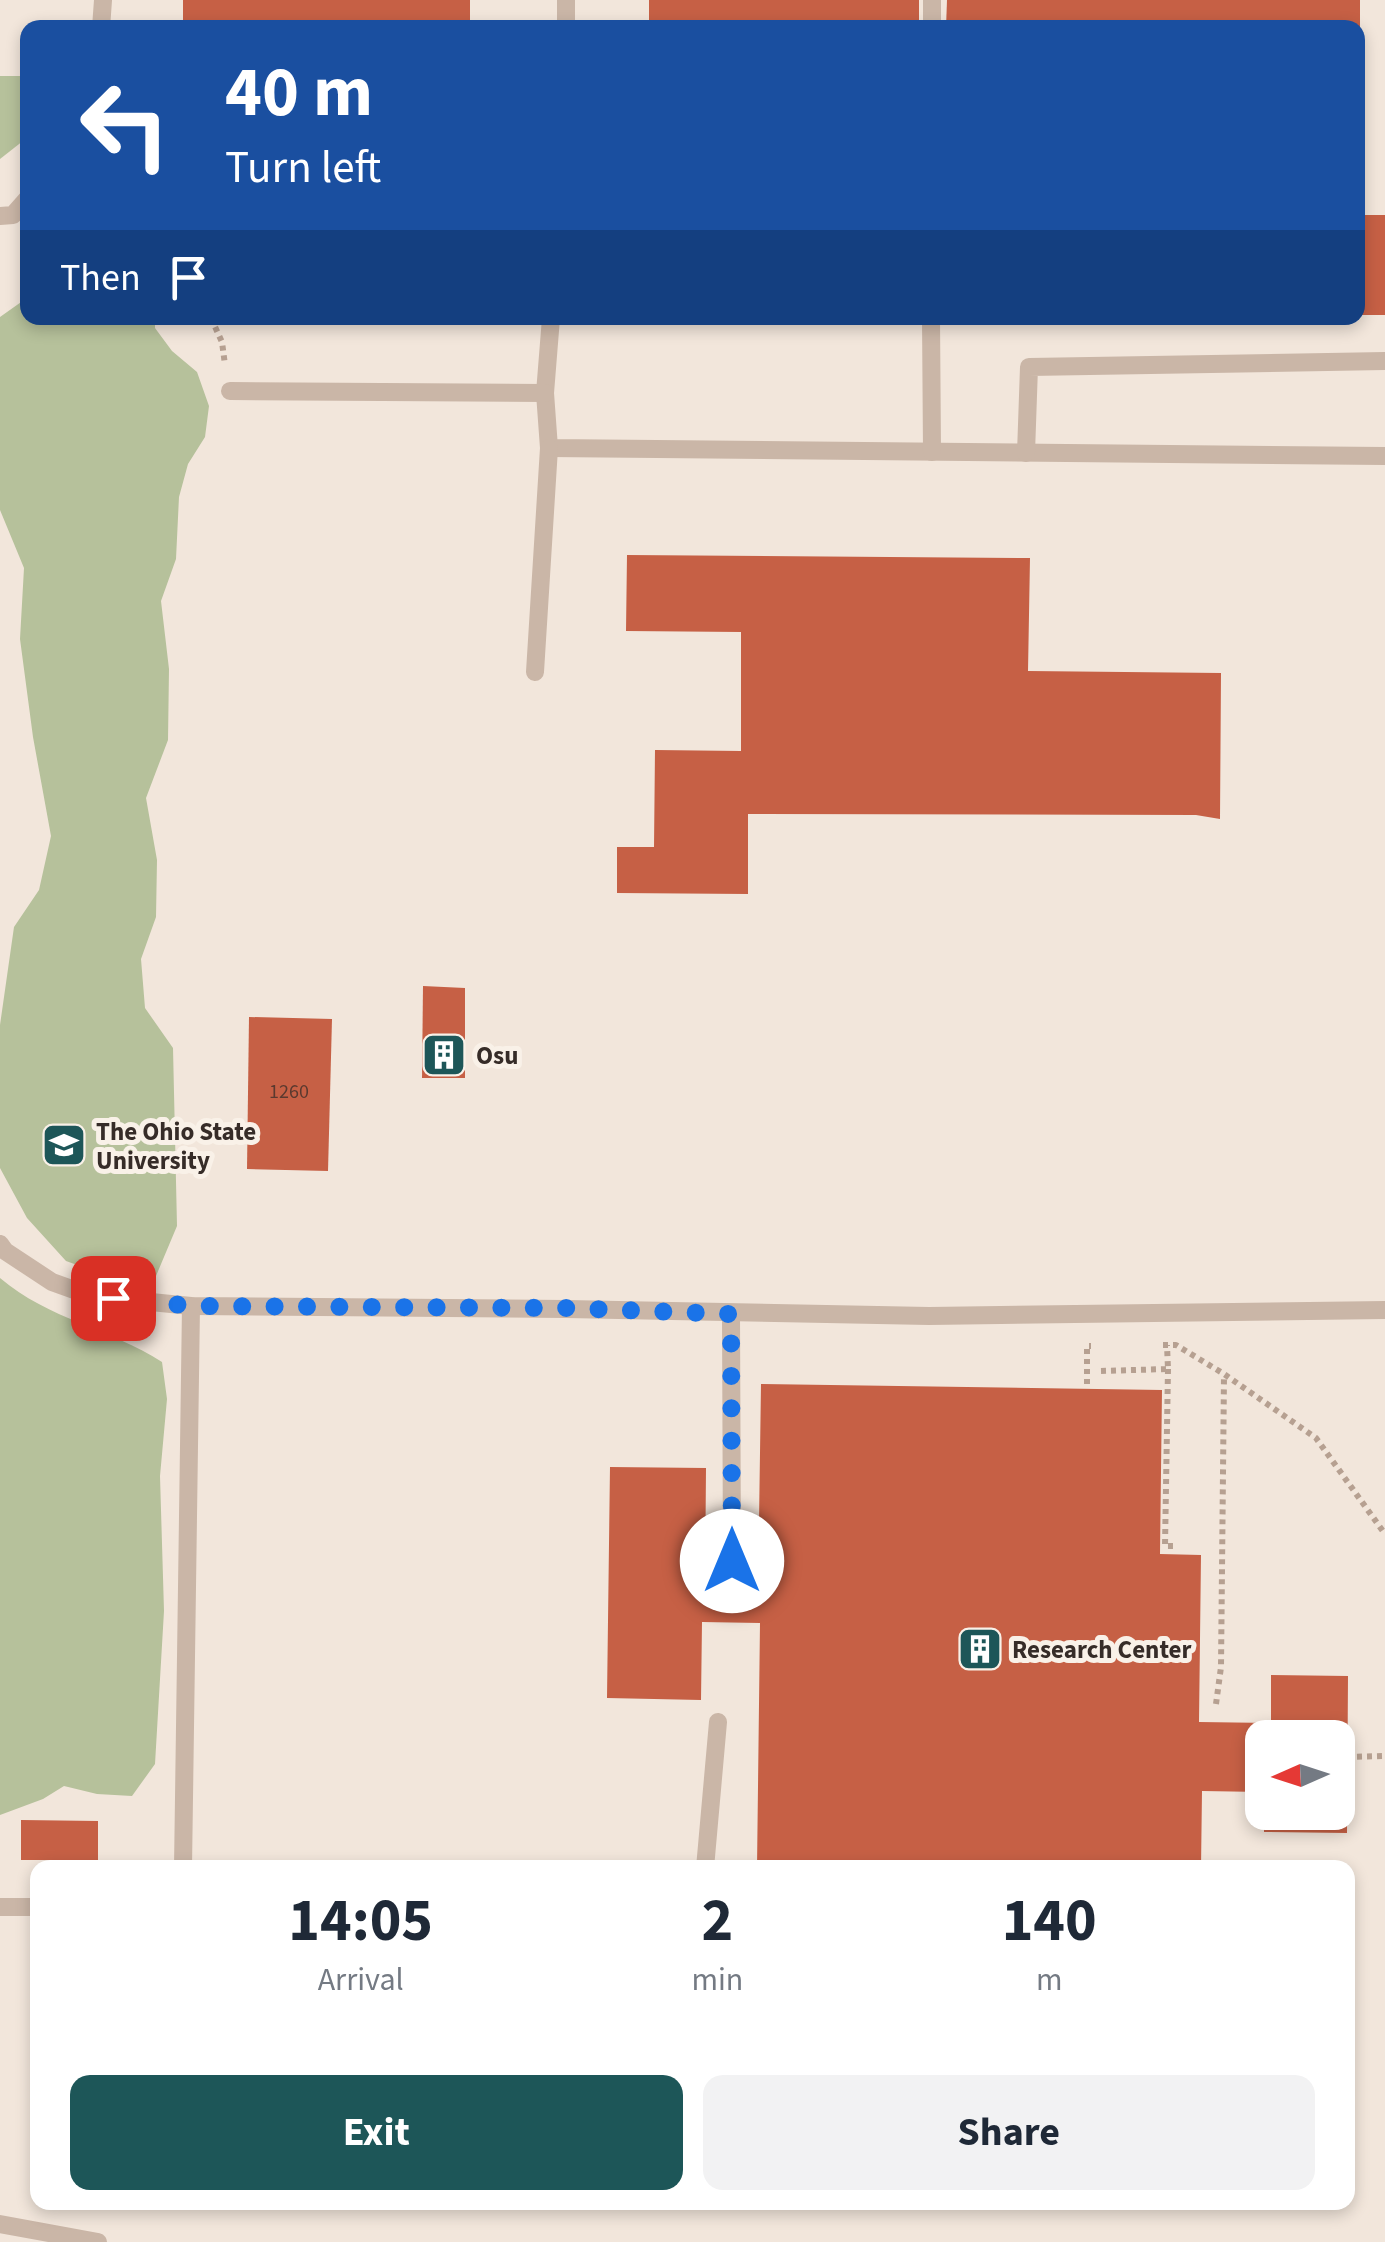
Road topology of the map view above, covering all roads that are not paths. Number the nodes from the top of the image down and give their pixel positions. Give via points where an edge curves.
1 (550, 325) edge
2 (931, 325) edge
3 (1385, 361) edge
4 (230, 390) road end
5 (545, 394) junction
6 (549, 448) junction
7 (932, 452) junction
8 (1026, 453) junction
9 (1385, 456) edge
10 (535, 672) dead end
11 (0, 1244) edge
12 (191, 1306) junction
13 (1385, 1310) edge
14 (731, 1314) junction
15 (732, 1561) dead end
16 (718, 1722) dead end
17 (184, 1860) edge
18 (707, 1860) edge
19 (30, 1906) edge
20 (0, 1907) edge
21 (0, 2224) edge
22 (98, 2242) edge

1 - 5 lane
2 - 7 lane
3 - 8 lane via 1029,366
4 - 5 lane
5 - 6 lane
6 - 7 lane
6 - 10 lane
7 - 8 lane
8 - 9 lane
11 - 12 lane via 52,1282 91,1296
12 - 14 lane
12 - 17 lane
13 - 14 lane
14 - 15 lane
16 - 18 lane
19 - 20 lane
21 - 22 lane

